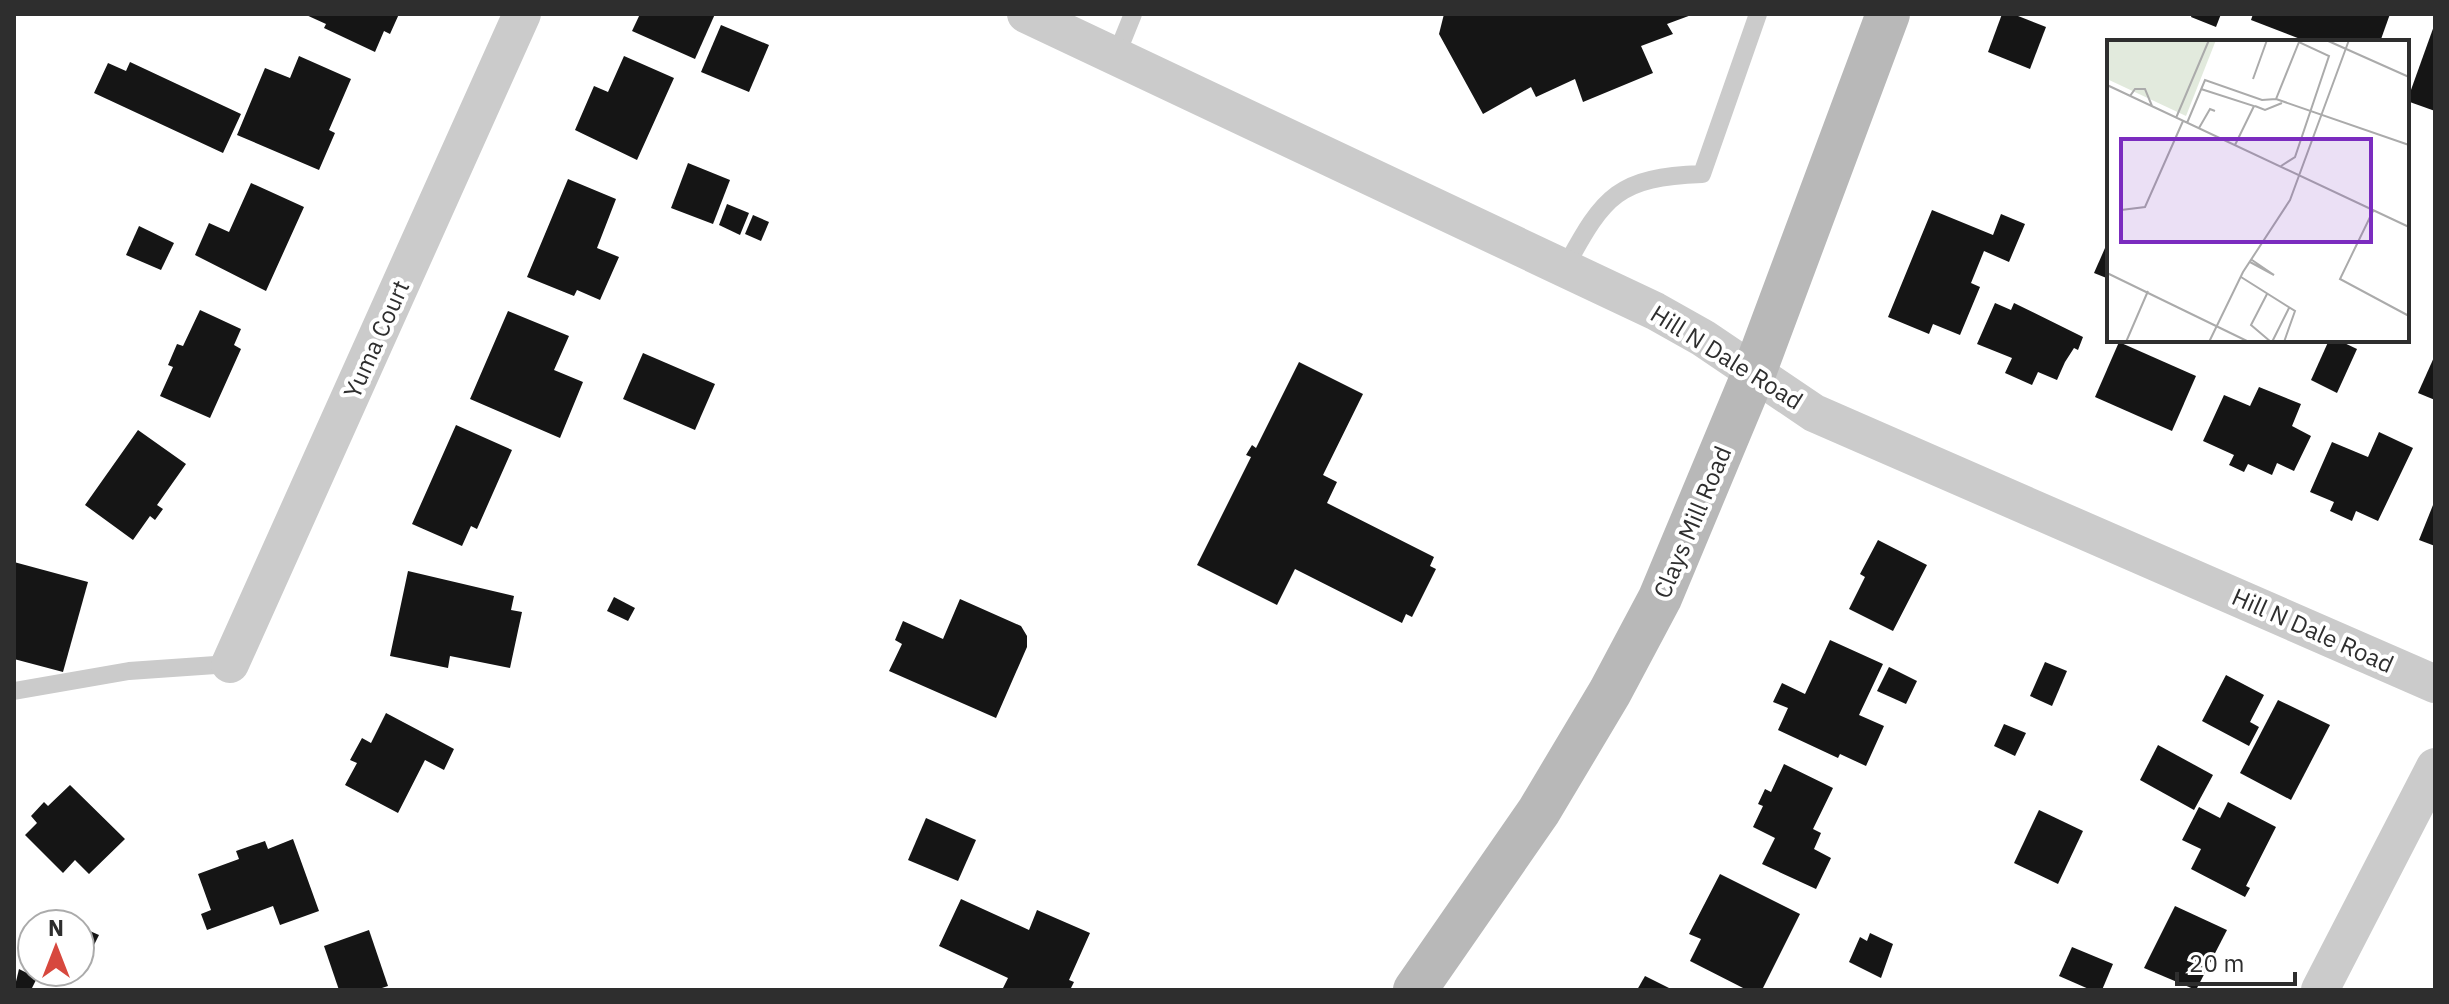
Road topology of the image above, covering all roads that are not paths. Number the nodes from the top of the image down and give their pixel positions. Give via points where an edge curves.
1 (522, 14) edge
2 (1026, 14) edge
3 (1133, 14) edge
4 (1758, 14) edge
5 (1888, 14) edge
6 (1116, 56) junction
7 (1566, 266) junction
8 (1754, 373) junction
9 (230, 664) joint
10 (2435, 684) edge
11 (14, 691) edge
12 (2435, 767) edge
13 (1415, 990) edge
14 (2320, 990) edge

1 - 9 street, Yuma Court
2 - 6 street, Hill N Dale Road
3 - 6 lane
4 - 7 lane via 1702,174 1662,176 1622,188 1592,218
5 - 8 main road, Clays Mill Road
6 - 7 street, Hill N Dale Road
7 - 8 street, Hill N Dale Road via 1679,324
8 - 10 street, Hill N Dale Road via 1814,413
8 - 13 main road, Clays Mill Road via 1660,598 1610,692 1539,811
9 - 11 lane via 129,671
12 - 14 street

